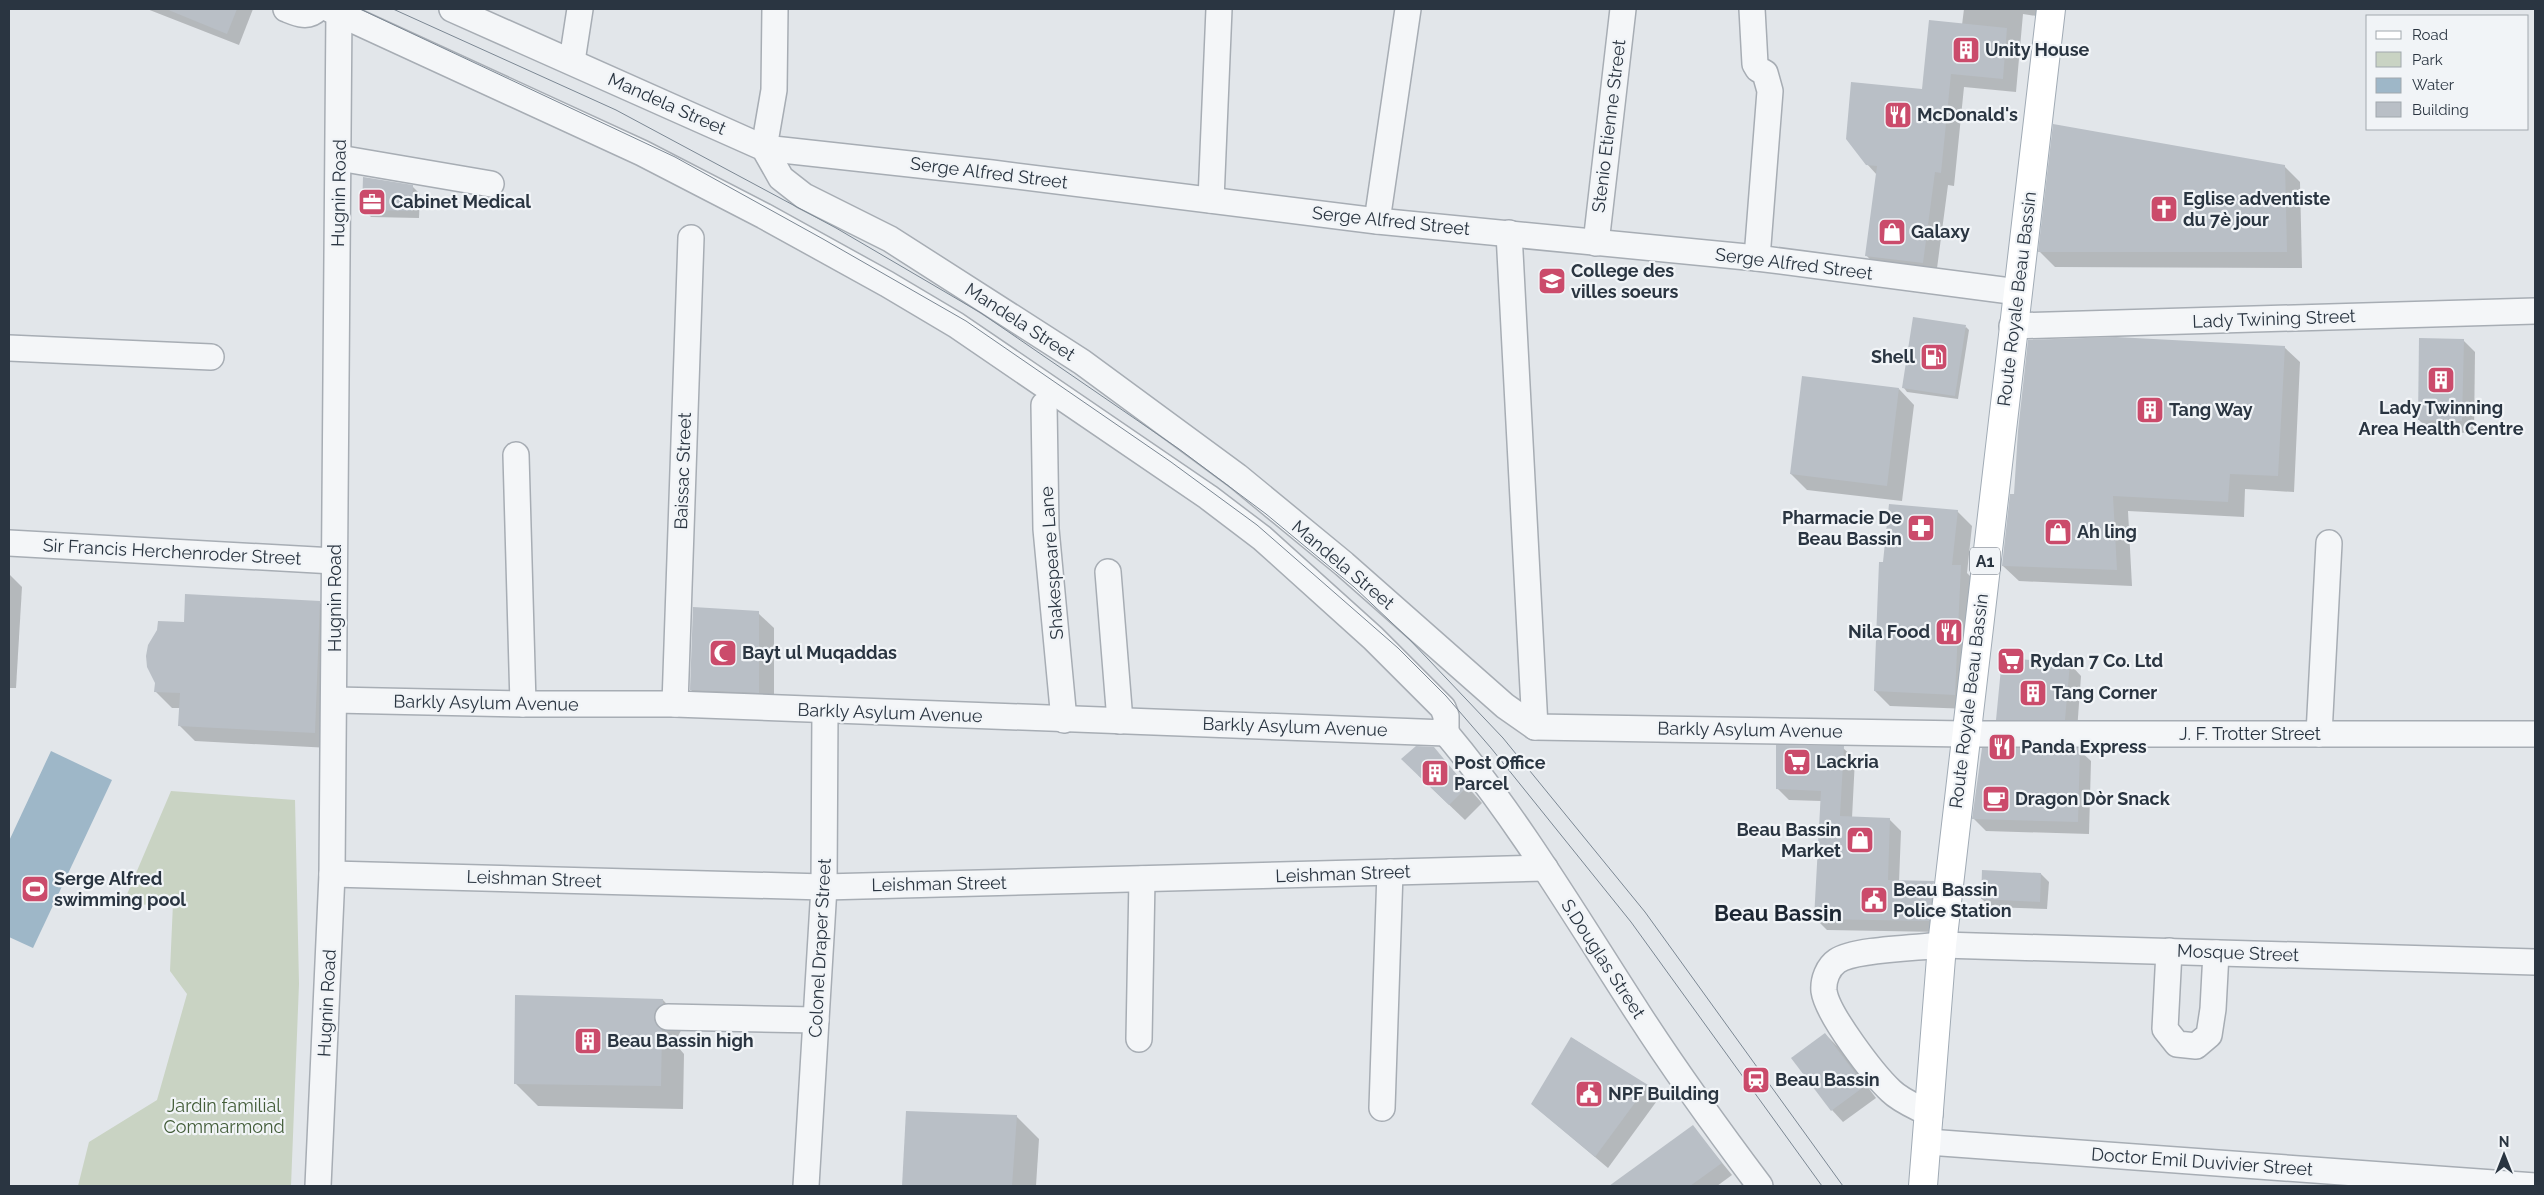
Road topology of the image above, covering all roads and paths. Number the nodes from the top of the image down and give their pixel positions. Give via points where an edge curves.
1 (286, 9) edge
2 (452, 9) edge
3 (580, 9) edge
4 (775, 9) edge
5 (1219, 9) edge
6 (1408, 9) edge
7 (1623, 9) edge
8 (1752, 9) edge
9 (2051, 9) edge
10 (331, 10) edge
11 (497, 19) edge
12 (572, 62) junction
13 (764, 148) junction
14 (339, 158) junction
15 (491, 184) dead end
16 (1211, 200) junction
17 (1377, 221) junction
18 (1509, 233) junction
19 (691, 238) dead end
20 (1596, 242) junction
21 (1756, 258) junction
22 (2018, 292) junction
23 (2535, 311) edge
24 (2012, 326) junction
25 (9, 348) edge
26 (211, 357) dead end
27 (1044, 406) dead end
28 (516, 455) dead end
29 (9, 543) edge
30 (2329, 543) dead end
31 (334, 561) junction
32 (1108, 572) dead end
33 (335, 700) junction
34 (523, 704) junction
35 (675, 704) junction
36 (825, 710) junction
37 (1064, 720) junction
38 (1120, 721) junction
39 (1535, 727) junction
40 (1446, 733) junction
41 (1965, 734) junction
42 (2319, 734) junction
43 (2535, 734) edge
44 (1545, 868) junction
45 (1390, 872) junction
46 (332, 874) junction
47 (1142, 879) junction
48 (824, 887) junction
49 (1942, 945) junction
50 (2169, 952) junction
51 (2216, 953) junction
52 (2535, 962) edge
53 (668, 1017) dead end
54 (816, 1020) junction
55 (1140, 1040) dead end
56 (1382, 1108) dead end
57 (1930, 1114) junction
58 (1928, 1142) junction
59 (2442, 1183) edge
60 (318, 1186) edge
61 (806, 1186) edge
62 (1760, 1186) edge
63 (1923, 1186) edge
64 (2535, 1186) edge

1 - 10 street via 299,14
2 - 11 street, Mandela Street
3 - 12 street
4 - 13 street via 774,90
5 - 16 street
6 - 17 street
7 - 20 street, Stenio Etienne Street
8 - 21 street via 1755,64 1766,73 1770,91
9 - 22 main road, Route Royale Beau Bassin / A1
10 - 14 street, Hugnin Road
10 - 40 street via 642,153 764,216 956,325 1208,497 1262,538 1373,638 1443,708
11 - 12 street, Mandela Street
12 - 13 street, Mandela Street
13 - 16 street, Serge Alfred Street
13 - 39 street, Mandela Street via 781,178 804,196 890,239 1082,362 1237,476 1344,564 1505,706
14 - 15 street
14 - 31 street, Hugnin Road
16 - 17 street, Serge Alfred Street
17 - 18 street, Serge Alfred Street
18 - 20 street, Serge Alfred Street
18 - 39 street
19 - 35 street, Baissac Street
20 - 21 street, Serge Alfred Street
21 - 22 street, Serge Alfred Street
22 - 24 main road, Route Royale Beau Bassin / A1
23 - 24 street, Lady Twining Street
24 - 41 main road, Route Royale Beau Bassin / A1
25 - 26 street
27 - 37 street, Shakespeare Lane via 1046,528
28 - 34 street
29 - 31 street, Sir Francis Herchenroder Street
30 - 42 street
31 - 33 street, Hugnin Road
32 - 38 street
33 - 34 street, Barkly Asylum Avenue
33 - 46 street, Hugnin Road
34 - 35 street, Barkly Asylum Avenue
35 - 36 street, Barkly Asylum Avenue
36 - 37 street, Barkly Asylum Avenue
36 - 48 street, Colonel Draper Street
37 - 38 street, Barkly Asylum Avenue
38 - 40 street, Barkly Asylum Avenue
39 - 41 street, Barkly Asylum Avenue
40 - 44 street, S.Douglas Street
41 - 42 street, J. F. Trotter Street
41 - 49 main road, Route Royale Beau Bassin / A1
42 - 43 street, J. F. Trotter Street
44 - 45 street, Leishman Street
44 - 62 street, S.Douglas Street via 1640,1016
45 - 47 street, Leishman Street
45 - 56 street
46 - 48 street, Leishman Street
46 - 60 street, Hugnin Road
47 - 48 street, Leishman Street
47 - 55 street
48 - 54 street, Colonel Draper Street
49 - 50 street, Mosque Street
49 - 57 main road, Route Royale Beau Bassin / A1
49 - 57 street, Mosque Street via 1858,954 1837,960 1827,970 1824,989 1828,1004 1871,1070 1892,1093
50 - 51 street, Mosque Street
50 - 51 street via 2165,1029 2177,1044 2196,1046 2209,1035 2214,1010
51 - 52 street, Mosque Street
53 - 54 street
54 - 61 street, Colonel Draper Street
57 - 58 main road, Route Royale Beau Bassin / A1
58 - 59 street, Doctor Emil Duvivier Street
58 - 63 main road, Route Royale Beau Bassin / A1
59 - 64 street, Doctor Emil Duvivier Street

